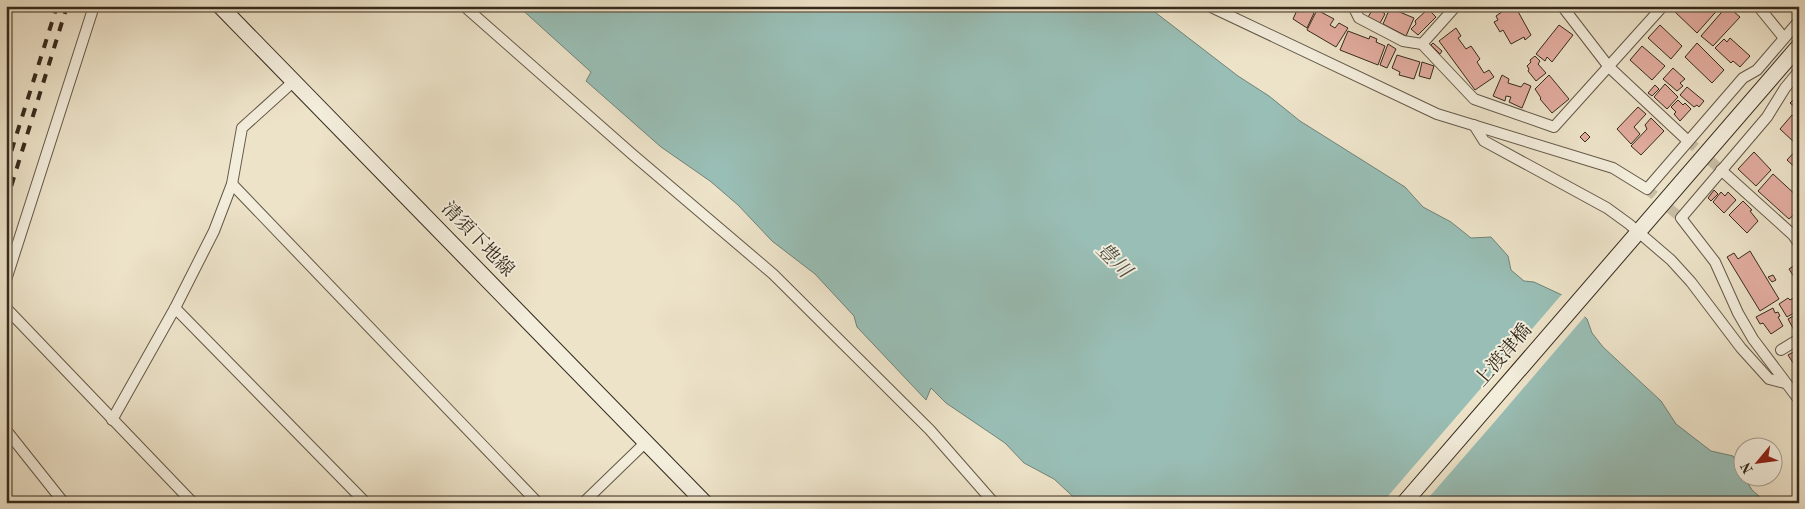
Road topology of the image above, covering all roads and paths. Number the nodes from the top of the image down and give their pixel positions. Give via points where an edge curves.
1 (94, 6) edge
2 (220, 6) edge
3 (464, 6) edge
4 (1209, 6) edge
5 (1353, 6) edge
6 (1456, 6) edge
7 (1562, 6) edge
8 (1663, 6) edge
9 (1758, 6) edge
10 (1799, 21) edge
11 (1784, 38) junction
12 (1422, 44) junction
13 (1799, 46) edge
14 (1608, 67) junction
15 (1799, 71) edge
16 (294, 81) junction
17 (1474, 125) junction
18 (1688, 141) junction
19 (1721, 170) junction
20 (232, 184) junction
21 (1796, 231) edge
22 (1636, 234) junction
23 (1799, 244) edge
24 (6, 280) edge
25 (6, 308) edge
26 (175, 308) junction
27 (1799, 339) edge
28 (1781, 350) dead end
29 (1785, 383) junction
30 (1799, 400) edge
31 (112, 420) junction
32 (6, 430) edge
33 (647, 441) junction
34 (64, 503) edge
35 (193, 503) edge
36 (366, 503) edge
37 (538, 503) edge
38 (583, 503) edge
39 (705, 503) edge
40 (994, 503) edge
41 (1404, 503) edge

1 - 24 street
2 - 16 main road, 清須下地線
3 - 40 street via 773,274 930,430
4 - 17 street via 1437,114
5 - 12 street via 1359,18 1403,41
6 - 12 street
7 - 14 street
8 - 14 street
9 - 11 street
10 - 11 street
11 - 18 street via 1757,70 1743,78
12 - 14 street via 1474,99 1554,127
13 - 22 main road, 上渡津橋
14 - 18 street
15 - 19 street via 1767,117
16 - 20 street via 242,128
16 - 33 main road, 清須下地線
17 - 18 street via 1614,168 1647,189
17 - 22 street via 1484,141 1607,208
19 - 21 street
19 - 29 street via 1681,218 1715,262 1753,339
20 - 26 street via 214,231
20 - 37 street
21 - 23 street
22 - 29 street via 1671,260 1769,380
22 - 41 main road, 上渡津橋
25 - 31 street
26 - 31 street
26 - 36 street
27 - 28 street
29 - 30 street
31 - 35 street
32 - 34 street
33 - 38 street
33 - 39 main road, 清須下地線

